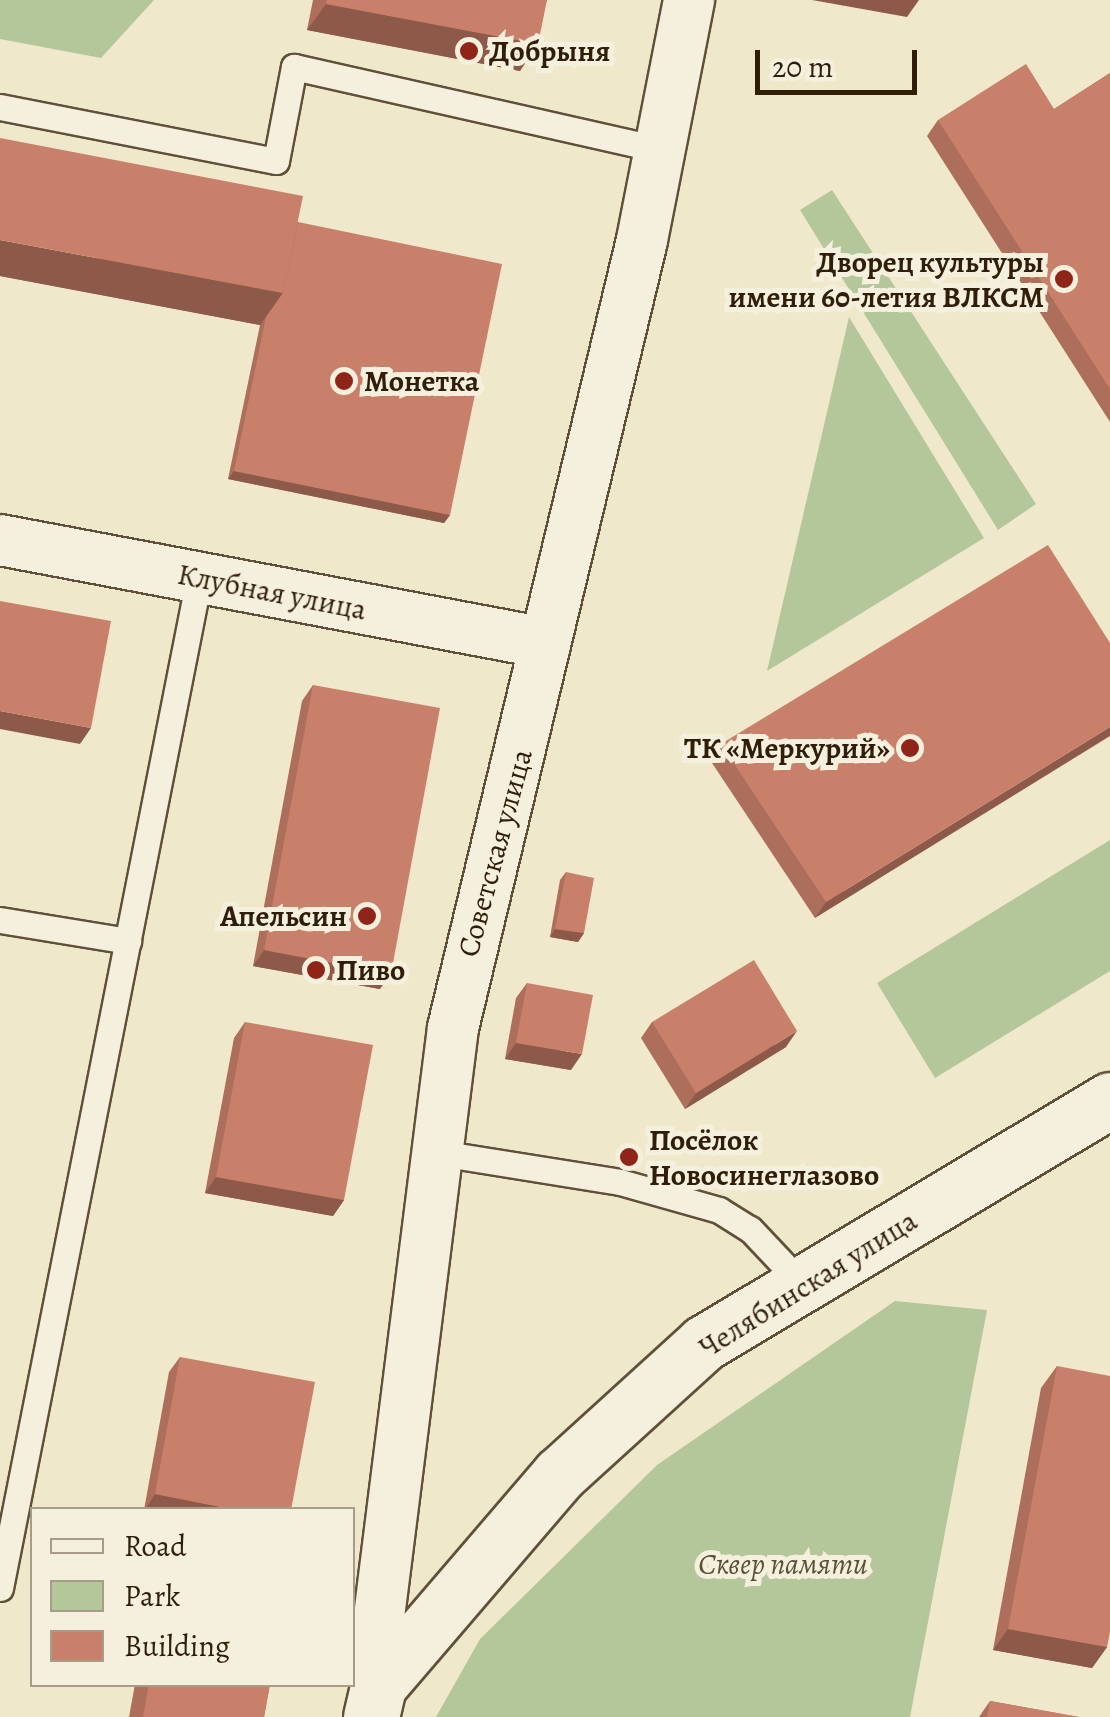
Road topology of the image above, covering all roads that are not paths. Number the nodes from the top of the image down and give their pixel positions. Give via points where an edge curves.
1 (689, 0) edge
2 (0, 108) edge
3 (659, 149) junction
4 (0, 540) edge
5 (200, 578) junction
6 (545, 643) junction
7 (0, 920) edge
8 (128, 941) junction
9 (1110, 1100) edge
10 (434, 1152) junction
11 (802, 1284) junction
12 (0, 1588) edge
13 (375, 1702) edge

1 - 3 street, Советская улица
2 - 3 lane via 276,161 294,67
3 - 6 street, Советская улица
4 - 5 street, Клубная улица
5 - 6 street, Клубная улица
5 - 8 lane
6 - 10 street, Советская улица via 463,973
7 - 8 lane
8 - 12 lane
9 - 11 street, Челябинская улица
10 - 11 lane via 620,1182 718,1210 750,1230
10 - 13 street, Советская улица via 379,1617
11 - 13 street, Челябинская улица via 704,1343 560,1474

